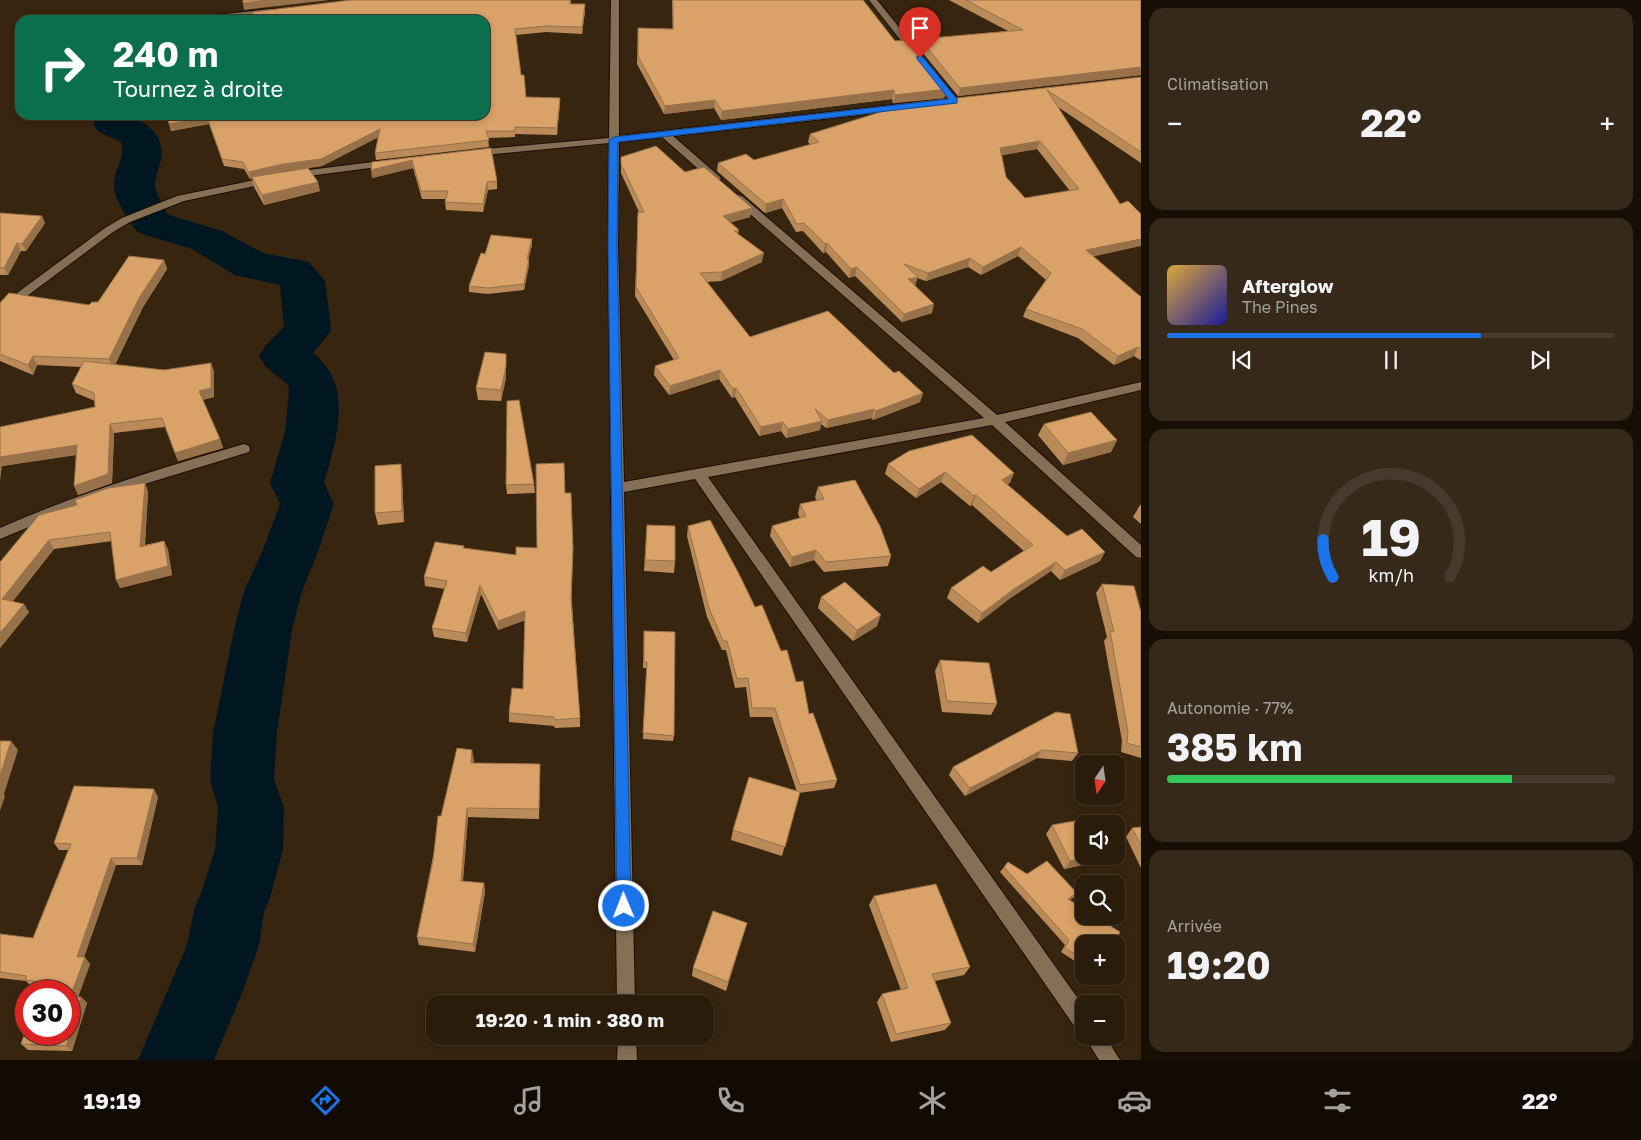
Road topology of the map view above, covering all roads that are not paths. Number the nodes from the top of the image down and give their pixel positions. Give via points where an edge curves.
1 (615, 0) edge
2 (873, 0) edge
3 (280, 10) edge
4 (240, 15) edge
5 (923, 62) edge
6 (929, 70) edge
7 (954, 101) edge
8 (925, 104) edge
9 (663, 133) junction
10 (614, 140) junction
11 (467, 154) edge
12 (400, 162) edge
13 (19, 296) edge
14 (1141, 386) edge
15 (995, 420) junction
16 (244, 449) dead end
17 (698, 473) junction
18 (618, 488) junction
19 (0, 534) edge
20 (1141, 553) edge
21 (626, 995) edge
22 (1075, 1010) edge
23 (627, 1045) edge
24 (1099, 1045) edge
25 (627, 1060) edge
26 (1110, 1060) edge

1 - 10 street
2 - 5 street
3 - 4 street
6 - 7 street
8 - 9 street
9 - 10 street
9 - 15 street
10 - 11 street
10 - 18 street
12 - 13 street via 280,177 181,198 109,230
14 - 15 street
15 - 17 street
15 - 20 street
16 - 19 street via 137,480
17 - 18 street
17 - 22 street
18 - 21 street
23 - 25 street
24 - 26 street

